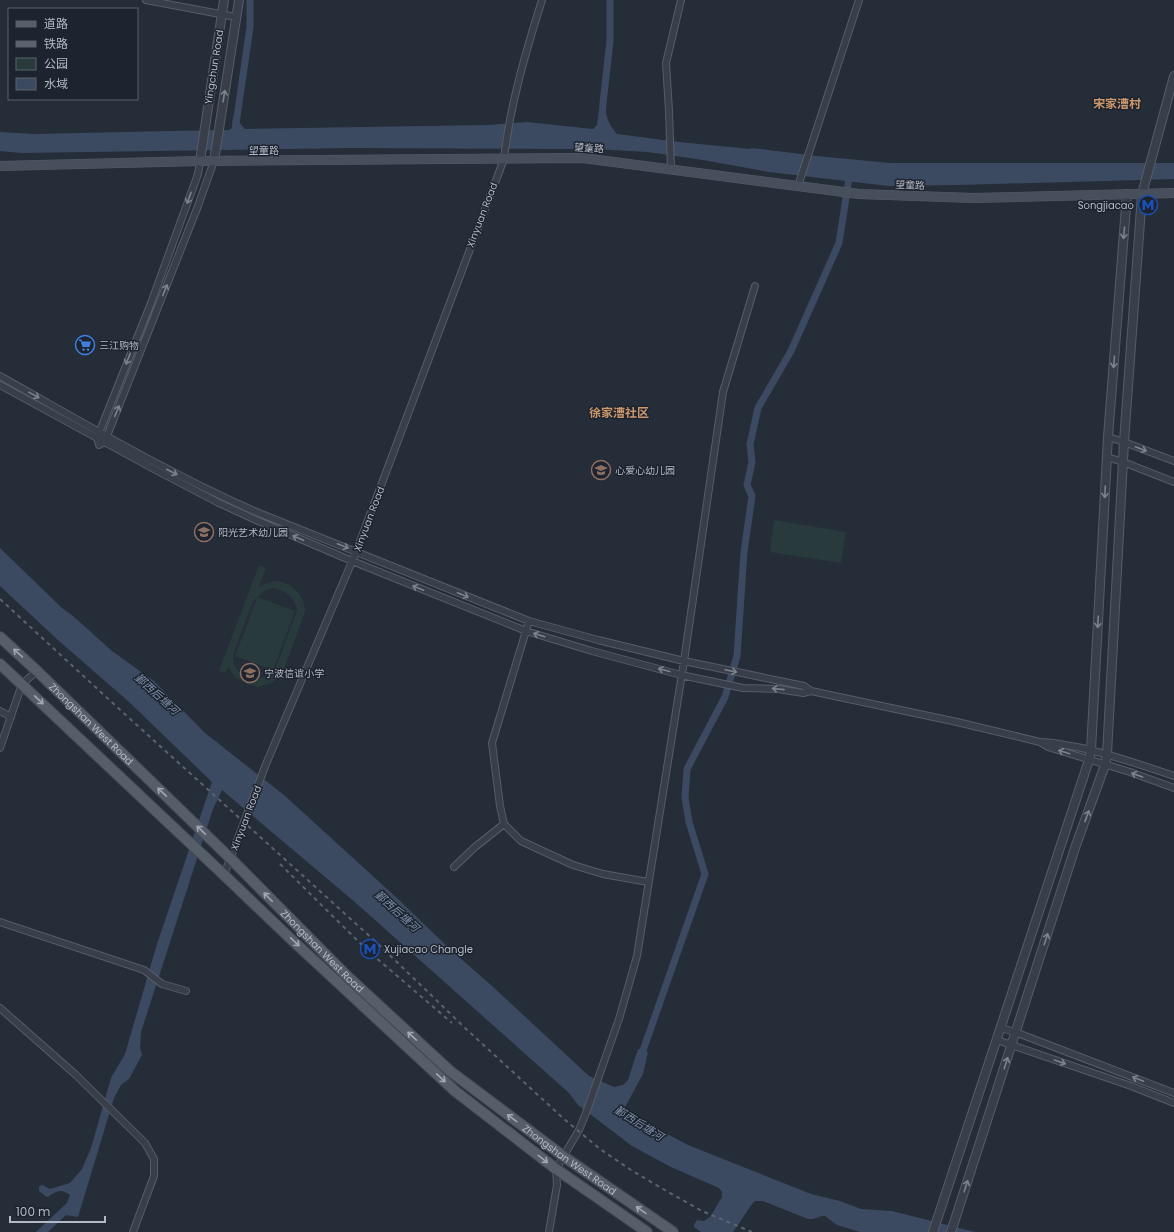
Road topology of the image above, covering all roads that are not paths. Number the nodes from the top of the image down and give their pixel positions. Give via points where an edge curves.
1 (146, 0) edge
2 (224, 0) edge
3 (239, 0) edge
4 (542, 0) edge
5 (681, 0) edge
6 (859, 0) edge
7 (222, 14) junction
8 (236, 17) junction
9 (1174, 76) edge
10 (504, 155) junction
11 (200, 161) junction
12 (214, 161) junction
13 (0, 166) edge
14 (671, 169) junction
15 (798, 186) junction
16 (1174, 193) edge
17 (1127, 194) junction
18 (1142, 194) junction
19 (755, 286) dead end
20 (0, 376) edge
21 (0, 385) edge
22 (98, 435) junction
23 (107, 436) junction
24 (1108, 437) junction
25 (104, 442) junction
26 (1124, 442) junction
27 (1107, 457) junction
28 (1174, 461) edge
29 (1123, 462) junction
30 (1174, 482) edge
31 (356, 552) junction
32 (352, 561) junction
33 (529, 621) junction
34 (526, 631) junction
35 (0, 637) edge
36 (684, 661) junction
37 (0, 664) edge
38 (37, 670) junction
39 (681, 674) junction
40 (22, 684) junction
41 (811, 691) junction
42 (0, 711) edge
43 (11, 717) junction
44 (1040, 742) junction
45 (0, 748) edge
46 (1090, 750) junction
47 (1106, 754) junction
48 (1089, 760) junction
49 (1105, 765) junction
50 (1174, 776) edge
51 (1174, 788) edge
52 (504, 824) junction
53 (230, 858) junction
54 (454, 867) dead end
55 (224, 875) junction
56 (648, 882) junction
57 (0, 922) edge
58 (186, 991) dead end
59 (0, 1008) edge
60 (1001, 1028) junction
61 (1015, 1032) junction
62 (997, 1040) junction
63 (1012, 1044) junction
64 (1174, 1093) edge
65 (1174, 1103) edge
66 (563, 1156) junction
67 (556, 1169) junction
68 (133, 1232) edge
69 (549, 1232) edge
70 (647, 1232) edge
71 (673, 1232) edge
72 (934, 1232) edge
73 (951, 1232) edge

1 - 7 street
2 - 7 street, Yingchun Road
3 - 8 street, Yingchun Road
4 - 10 street, Xinyuan Road via 526,52
5 - 14 street via 666,63
6 - 15 street
7 - 8 street
7 - 11 street, Yingchun Road
12 -> 8 street, Yingchun Road
9 - 18 street
10 - 12 main road, 望童路
10 - 14 main road, 望童路 via 583,158
10 - 31 street, Xinyuan Road
11 - 12 main road, 望童路
11 - 13 main road, 望童路
11 -> 22 street via 198,174 153,296
23 -> 12 street
14 - 15 main road, 望童路
15 - 17 main road, 望童路 via 859,194 974,198
16 - 18 main road, 望童路
17 - 18 main road, 望童路
17 -> 24 street
18 - 26 street
19 - 36 street via 723,392
20 -> 22 street
21 - 22 street
22 - 23 street
22 - 25 street
23 - 25 street
23 -> 31 street via 221,496
24 - 26 street
24 - 27 street
32 -> 25 street via 219,503
26 -> 28 street
26 - 29 street
27 - 29 street
27 -> 46 street
29 - 30 street
29 - 47 street
31 - 32 street, Xinyuan Road
31 -> 33 street
34 -> 32 street
32 - 53 street, Xinyuan Road via 266,764
33 - 34 street
33 - 36 street
39 -> 34 street
34 - 52 street via 492,743
38 -> 35 main road, Zhongshan West Road
36 - 39 street
36 -> 41 street via 804,686
37 - 40 main road, Zhongshan West Road
38 - 40 street
53 -> 38 main road, Zhongshan West Road
41 -> 39 street via 803,693 743,688
39 - 56 street
40 - 43 street
40 -> 55 main road, Zhongshan West Road
41 - 44 street
42 - 43 street
43 - 45 street
44 - 46 street
48 -> 44 street
46 - 47 street
46 - 48 street
47 - 49 street
47 - 50 street
48 - 49 street
48 - 60 street
51 -> 49 street
61 -> 49 street
52 - 54 street
52 - 56 street via 521,841 573,865 603,874
53 - 55 street, Xinyuan Road
66 -> 53 main road, Zhongshan West Road via 450,1071 347,976
55 -> 67 main road, Zhongshan West Road via 455,1091
56 - 66 street via 637,956 619,1019 586,1113
57 - 58 street via 144,970 162,984
59 - 68 street via 70,1070 145,1143 154,1159 154,1176
60 - 61 street
60 - 62 street
61 - 63 street
64 -> 61 street
62 - 63 street
62 - 72 street
63 -> 65 street
73 -> 63 street
66 - 67 street
71 -> 66 main road, Zhongshan West Road
67 - 69 street via 557,1185
67 - 70 main road, Zhongshan West Road

